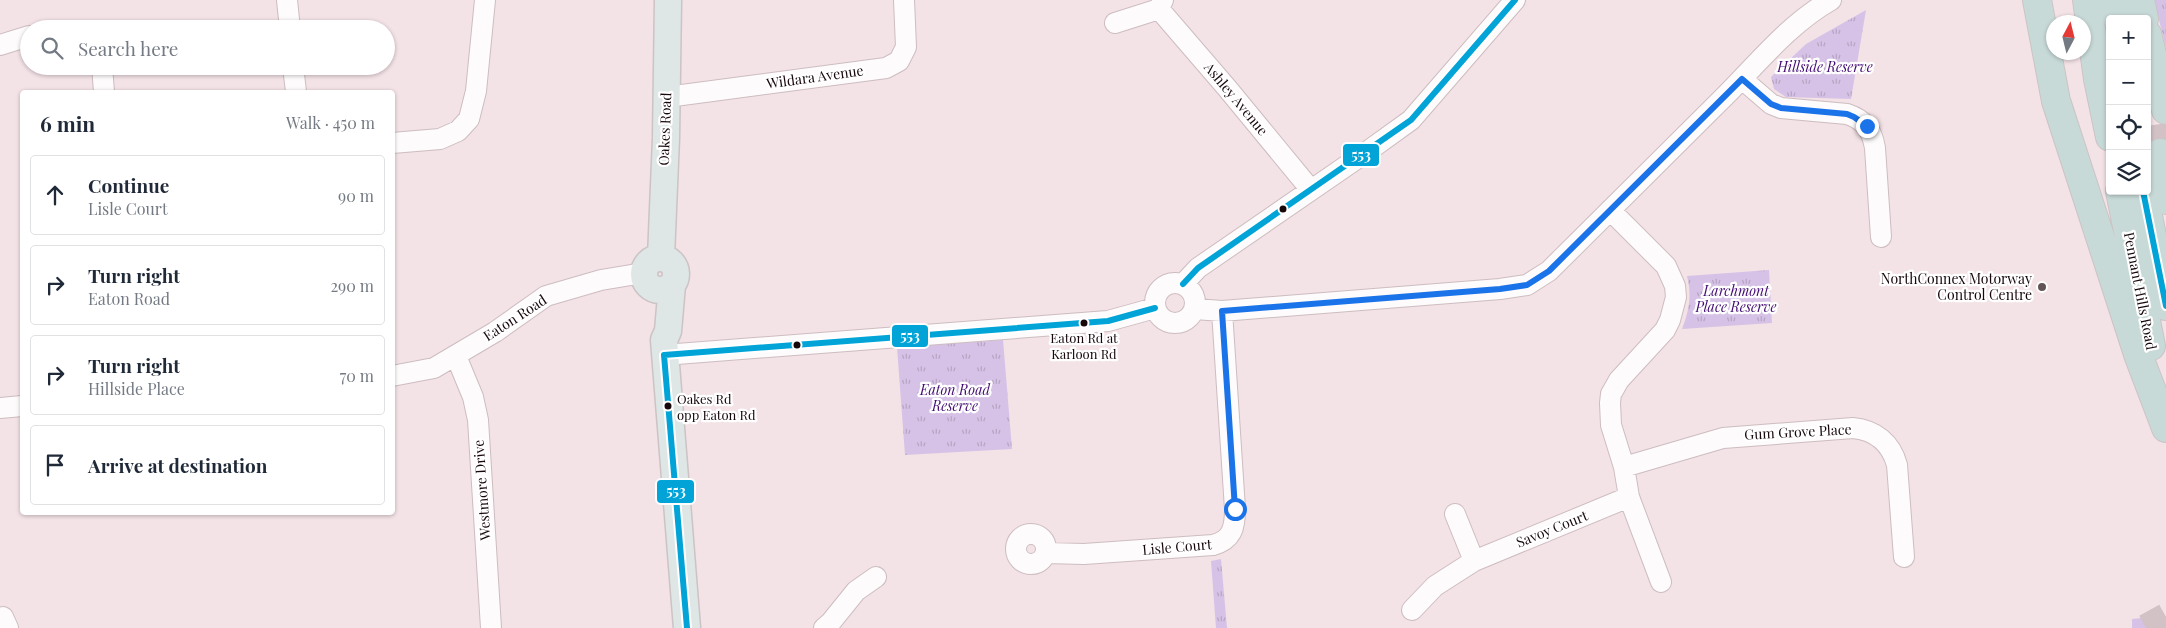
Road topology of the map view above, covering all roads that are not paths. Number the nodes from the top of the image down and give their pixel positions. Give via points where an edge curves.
1 (287, 0) edge
2 (485, 0) edge
3 (668, 0) edge
4 (904, 0) edge
5 (1514, 0) edge
6 (1831, 0) edge
7 (2037, 0) edge
8 (2087, 0) edge
9 (2115, 0) edge
10 (2140, 0) edge
11 (1161, 4) edge
12 (2117, 15) edge
13 (2143, 15) edge
14 (289, 20) edge
15 (1115, 23) dead end
16 (20, 39) edge
17 (0, 45) edge
18 (2151, 50) edge
19 (103, 75) edge
20 (295, 75) edge
21 (1742, 79) junction
22 (104, 90) edge
23 (296, 90) edge
24 (667, 97) junction
25 (2166, 110) edge
26 (2106, 118) edge
27 (395, 143) edge
28 (2160, 153) tunnel mouth
29 (1311, 190) junction
30 (2121, 195) edge
31 (2144, 195) edge
32 (2166, 200) edge
33 (1610, 210) junction
34 (1881, 237) dead end
35 (657, 275) junction
36 (1183, 284) junction
37 (2166, 306) edge
38 (1155, 308) junction
39 (1195, 309) junction
40 (1222, 311) junction
41 (664, 348) junction
42 (456, 356) junction
43 (395, 375) edge
44 (20, 406) edge
45 (0, 408) edge
46 (2166, 421) edge
47 (2166, 428) edge
48 (1624, 467) junction
49 (1629, 497) junction
50 (1455, 514) dead end
51 (1046, 553) dead end
52 (1904, 557) dead end
53 (1474, 561) junction
54 (876, 577) dead end
55 (1661, 582) dead end
56 (1412, 610) dead end
57 (491, 628) edge
58 (686, 628) edge
59 (824, 628) edge

1 - 14 street
2 - 27 street via 470,119 458,131 440,138
3 - 24 main road, Oakes Road
4 - 24 street, Wildara Avenue via 906,47 899,61 886,68
5 - 29 street via 1410,120
6 - 21 street via 1788,31
7 - 47 highway via 2056,101 2139,357
8 - 26 highway
9 - 12 highway
10 - 13 highway
11 - 15 street, Ashley Avenue
11 - 29 street, Ashley Avenue
16 - 17 street
18 - 25 highway
19 - 22 street
20 - 23 street
21 - 33 street
21 - 34 street via 1771,104 1781,108 1847,114 1867,126 1875,148
24 - 35 main road, Oakes Road
28 - 32 highway
29 - 36 street via 1198,268
30 - 46 highway, Pennant Hills Road
31 - 37 highway, Pennant Hills Road
33 - 40 street via 1549,271 1527,285
33 - 48 street via 1666,266 1676,297 1675,309 1665,330 1619,380 1611,394 1611,424
35 - 41 main road, Oakes Road via 668,331
35 - 42 street, Eaton Road via 601,280 546,296
36 - 38 street via 1164,286 1156,295
36 - 39 street via 1195,296
38 - 39 street via 1163,319 1175,323 1187,319
38 - 41 street via 1108,321
39 - 40 street
40 - 51 street, Lisle Court via 1235,509 1231,535 1213,545 1084,554
41 - 58 main road, Oakes Road
42 - 43 street, Eaton Road via 434,368
42 - 57 street, Westmore Drive via 473,397 478,420
44 - 45 street
48 - 49 street
48 - 52 street, Gum Grove Place via 1734,436 1863,429 1880,438 1894,455
49 - 53 street, Savoy Court
49 - 55 street
50 - 53 street
53 - 56 street, Savoy Court via 1435,586
54 - 59 street via 856,591

